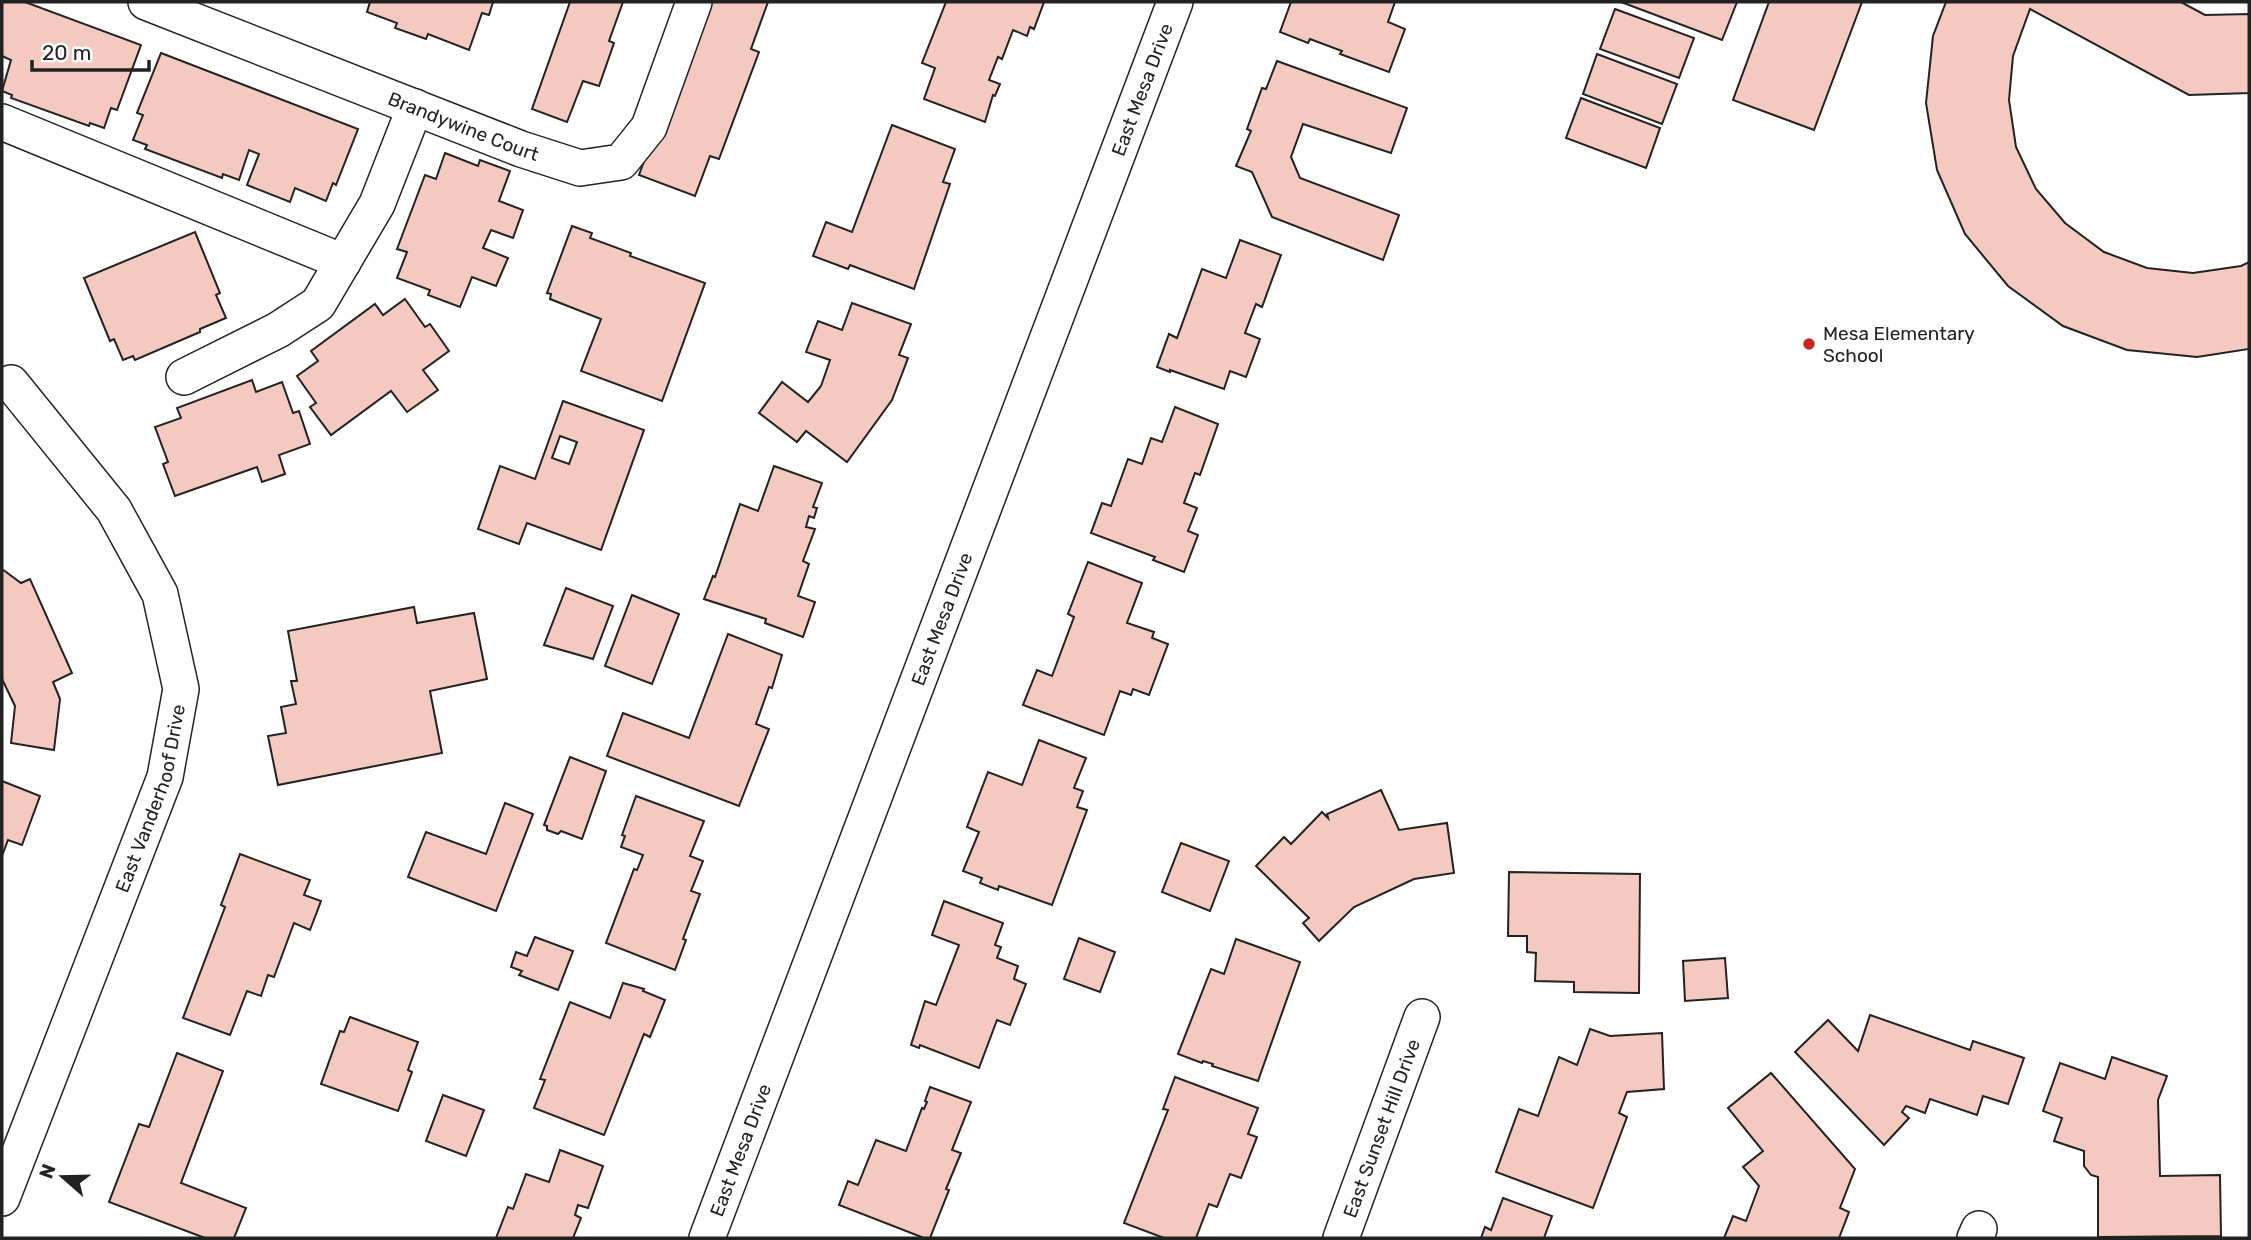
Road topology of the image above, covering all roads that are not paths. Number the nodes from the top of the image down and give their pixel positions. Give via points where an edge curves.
1 (146, 2) edge
2 (694, 2) edge
3 (1175, 2) edge
4 (415, 107) junction
5 (2, 122) edge
6 (343, 262) junction
7 (184, 377) dead end
8 (11, 383) dead end
9 (1422, 1017) dead end
10 (2, 1198) edge
11 (707, 1238) edge
12 (1341, 1238) edge

1 - 4 street, Brandywine Court
2 - 4 street, Brandywine Court via 649,127 621,162 580,168
3 - 11 street, East Mesa Drive
4 - 6 street via 377,204
5 - 6 street
6 - 7 street via 318,304 278,330
8 - 10 street, East Vanderhoof Drive via 114,510 156,585 181,689 164,777
9 - 12 street, East Sunset Hill Drive

